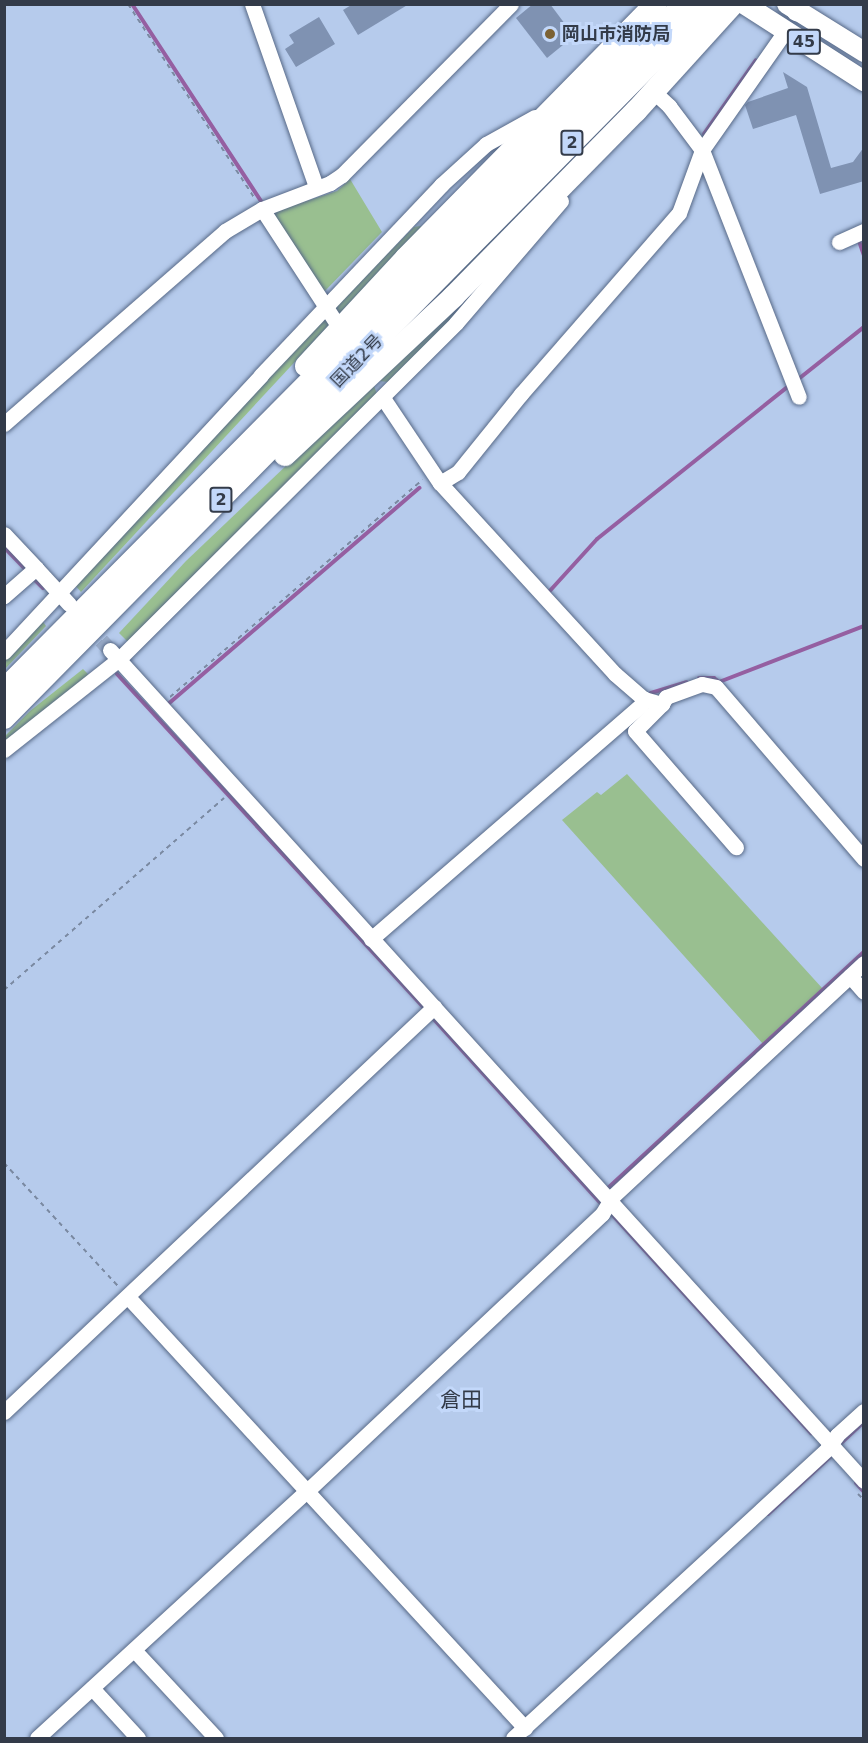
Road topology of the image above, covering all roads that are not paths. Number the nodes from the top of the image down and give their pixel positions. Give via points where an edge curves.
1 (252, 4) edge
2 (511, 4) edge
3 (656, 4) edge
4 (684, 4) edge
5 (709, 4) edge
6 (733, 4) edge
7 (744, 4) edge
8 (792, 6) edge
9 (786, 30) junction
10 (864, 52) edge
11 (864, 81) edge
12 (654, 92) junction
13 (568, 96) junction
14 (636, 111) junction
15 (702, 150) junction
16 (316, 187) junction
17 (262, 209) junction
18 (446, 217) junction
19 (859, 233) edge
20 (839, 242) dead end
21 (429, 275) junction
22 (352, 279) junction
23 (326, 307) junction
24 (335, 321) dead end
25 (375, 380) dead end
26 (796, 388) dead end
27 (385, 397) junction
28 (4, 424) edge
29 (436, 478) junction
30 (195, 525) junction
31 (4, 534) edge
32 (32, 572) junction
33 (4, 596) edge
34 (64, 598) junction
35 (4, 652) edge
36 (41, 654) junction
37 (114, 654) junction
38 (4, 690) edge
39 (651, 701) junction
40 (4, 718) edge
41 (4, 750) edge
42 (736, 847) dead end
43 (864, 859) edge
44 (371, 939) junction
45 (864, 963) edge
46 (850, 976) junction
47 (864, 992) edge
48 (430, 1011) junction
49 (607, 1206) junction
50 (128, 1297) junction
51 (864, 1411) edge
52 (4, 1412) edge
53 (827, 1449) junction
54 (864, 1481) edge
55 (307, 1491) junction
56 (134, 1650) junction
57 (92, 1688) junction
58 (519, 1733) edge
59 (37, 1738) edge
60 (138, 1738) edge
61 (216, 1738) edge

1 - 16 street
2 - 16 street via 342,175
3 - 13 highway
4 - 21 highway, 国道2号 / 2
5 - 21 highway, 国道2号 / 2
6 - 12 highway
7 - 9 main road, 45
8 - 10 main road, 45
9 - 11 main road, 45
9 - 15 street
12 - 14 highway
12 - 15 street
13 - 18 highway
13 - 22 street via 486,144 441,185
14 - 27 street via 456,323
14 - 30 highway via 453,297 228,509
15 - 26 street
15 - 29 street via 679,213 458,472
16 - 17 street
17 - 23 street
17 - 28 street via 202,250
18 - 22 street via 413,225
18 - 36 highway via 206,469
19 - 20 street
21 - 30 highway, 国道2号 / 2
21 - 36 highway, 国道2号 / 2
22 - 23 street
23 - 24 street
23 - 34 street
25 - 27 street
27 - 29 street
27 - 37 street
29 - 39 street via 615,674
30 - 40 highway, 国道2号 / 2
31 - 32 street
32 - 33 street
32 - 34 street
34 - 35 street
36 - 38 highway, 国道2号 / 2
37 - 41 street
37 - 44 street
39 - 42 street via 635,731
39 - 43 street via 702,684 716,687
39 - 44 street via 641,705
44 - 48 street
45 - 46 street
46 - 47 street
46 - 49 street
48 - 49 street
48 - 50 street
49 - 53 street
49 - 55 street
50 - 52 street
50 - 55 street
51 - 53 street
53 - 54 street
53 - 58 street
55 - 56 street
55 - 58 street
56 - 57 street
56 - 61 street
57 - 59 street
57 - 60 street

